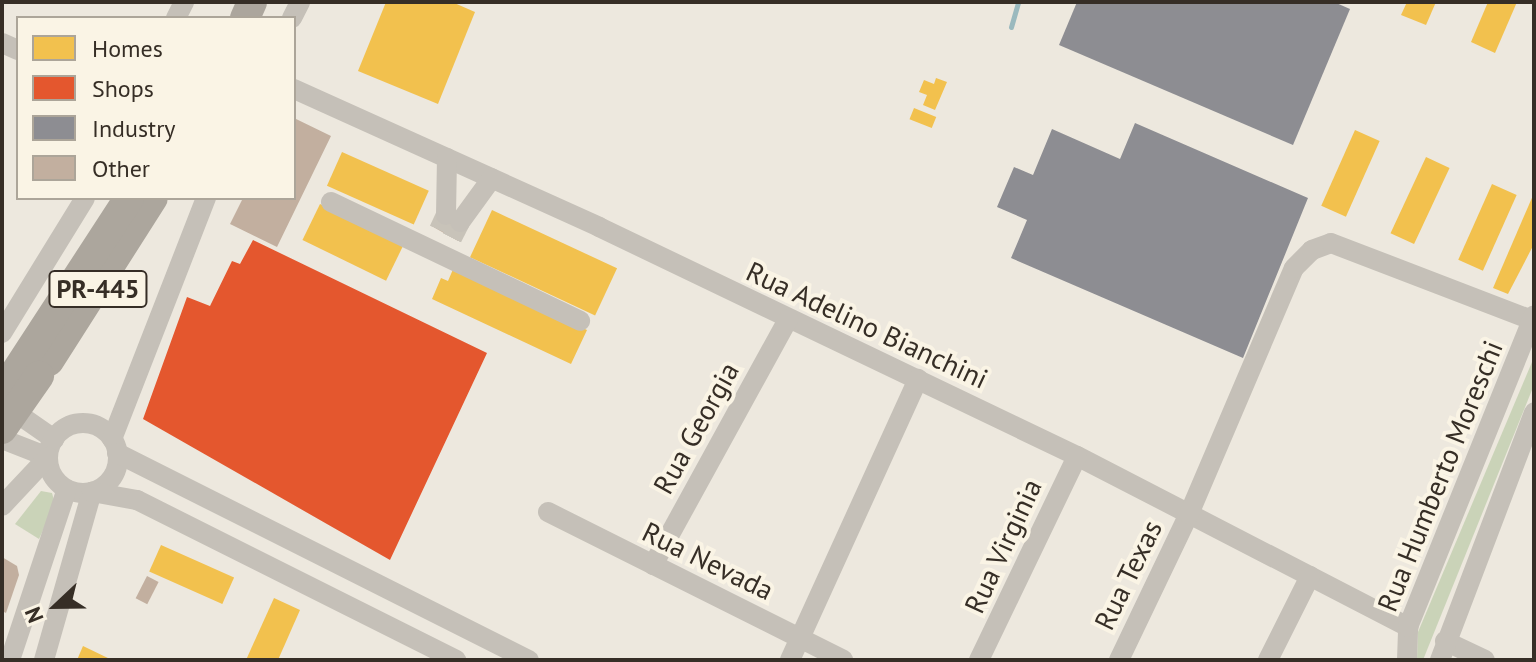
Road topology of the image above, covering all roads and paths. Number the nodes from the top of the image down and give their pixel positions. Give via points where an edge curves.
1 (296, 90) edge
2 (447, 158) junction
3 (492, 178) junction
4 (84, 200) edge
5 (128, 200) edge
6 (152, 200) edge
7 (205, 200) edge
8 (331, 202) dead end
9 (445, 235) junction
10 (788, 319) junction
11 (1533, 319) edge
12 (580, 321) dead end
13 (2, 333) edge
14 (30, 371) junction
15 (918, 379) junction
16 (2, 393) edge
17 (2, 403) edge
18 (1534, 412) edge
19 (2, 429) edge
20 (2, 439) edge
21 (115, 446) junction
22 (51, 448) junction
23 (1077, 456) junction
24 (67, 489) junction
25 (92, 492) junction
26 (2, 506) edge
27 (548, 512) dead end
28 (1189, 514) junction
29 (653, 565) junction
30 (350, 567) junction
31 (1310, 576) junction
32 (301, 579) junction
33 (1408, 627) junction
34 (801, 638) junction
35 (1442, 650) edge
36 (10, 660) edge
37 (44, 660) edge
38 (456, 660) edge
39 (529, 660) edge
40 (790, 660) edge
41 (843, 660) edge
42 (979, 660) edge
43 (1119, 660) edge
44 (1268, 660) edge
45 (1407, 660) edge
46 (1485, 660) edge

1 - 2 street, Rua Adelino Bianchini
2 - 3 street, Rua Adelino Bianchini
2 - 9 street
3 - 9 street
3 - 10 street, Rua Adelino Bianchini
4 - 13 street
5 - 14 highway, PR-445
6 - 14 highway, PR-445
7 - 21 street
8 - 9 street
9 - 12 street
10 - 15 street, Rua Adelino Bianchini
10 - 29 street, Rua Georgia
11 - 28 street, Rua Texas via 1331,243 1312,250 1294,268
11 - 33 street, Rua Humberto Moreschi
14 - 16 highway
14 - 19 highway, PR-445, bridge
15 - 23 street, Rua Adelino Bianchini
15 - 34 street
17 - 22 street
18 - 35 street
20 - 22 street
21 - 22 street via 87,423 72,425
21 - 25 street via 112,477
21 - 30 street
22 - 24 street via 55,479
22 - 26 street
23 - 28 street, Rua Adelino Bianchini
23 - 42 street, Rua Virginia
24 - 25 street
24 - 36 street
25 - 32 street via 137,500
25 - 37 street
27 - 29 street, Rua Nevada
28 - 31 street, Rua Adelino Bianchini
28 - 43 street, Rua Texas
29 - 34 street, Rua Nevada
30 - 32 street via 343,582
30 - 39 street
31 - 33 street, Rua Adelino Bianchini
31 - 44 street
32 - 38 street
33 - 45 street, Rua Humberto Moreschi
34 - 40 street
34 - 41 street, Rua Nevada
35 - 46 street

